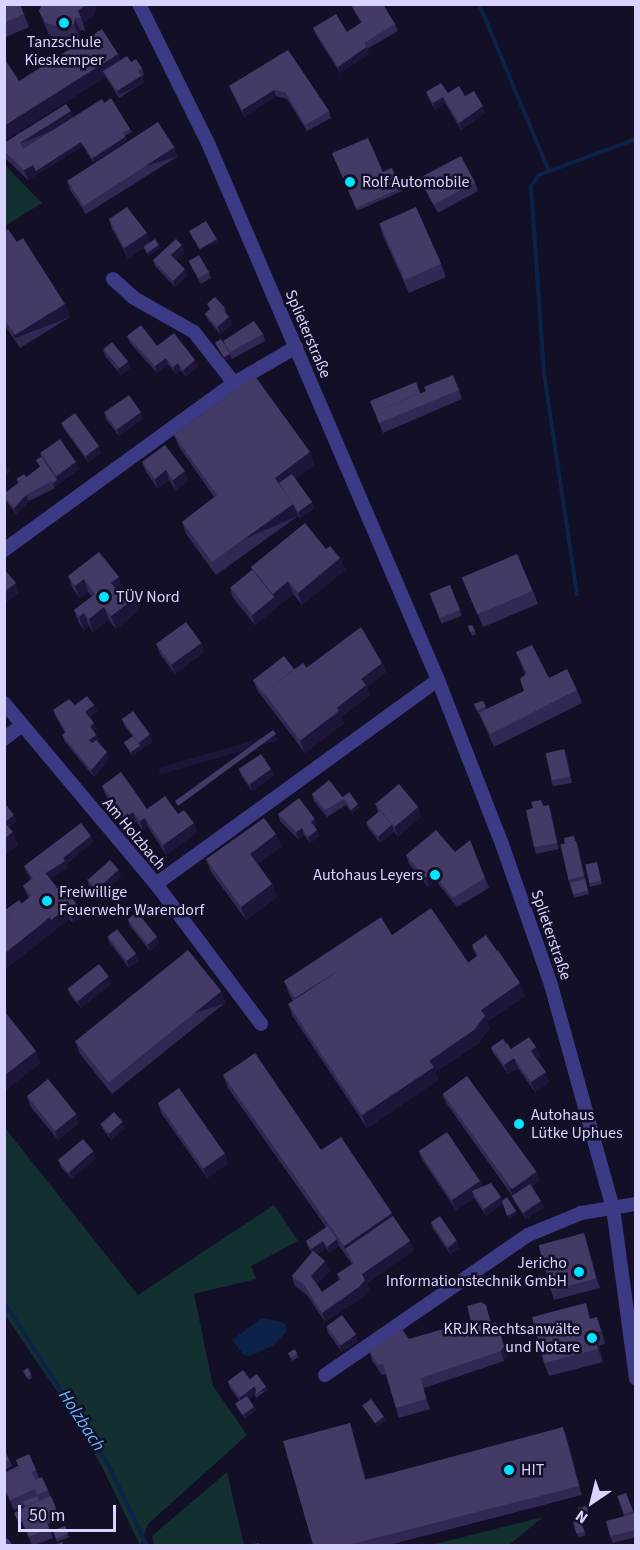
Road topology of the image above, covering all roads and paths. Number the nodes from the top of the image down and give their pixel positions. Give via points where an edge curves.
1 (139, 4) edge
2 (113, 279) dead end
3 (296, 347) junction
4 (234, 382) junction
5 (4, 550) edge
6 (438, 680) junction
7 (4, 703) edge
8 (22, 725) junction
9 (4, 739) edge
10 (156, 884) junction
11 (261, 1024) dead end
12 (636, 1204) edge
13 (613, 1208) junction
14 (325, 1375) dead end
15 (636, 1378) edge

1 - 3 street, Splieterstraße via 208,143
2 - 4 street via 134,298 194,332
3 - 4 street
3 - 6 street, Splieterstraße
4 - 5 street
6 - 10 street
6 - 13 street, Splieterstraße via 502,844 551,985
7 - 8 street, Am Holzbach
8 - 9 street
8 - 10 street, Am Holzbach
10 - 11 street, Am Holzbach
12 - 13 street
13 - 14 street via 581,1213 528,1235
13 - 15 street, Splieterstraße

